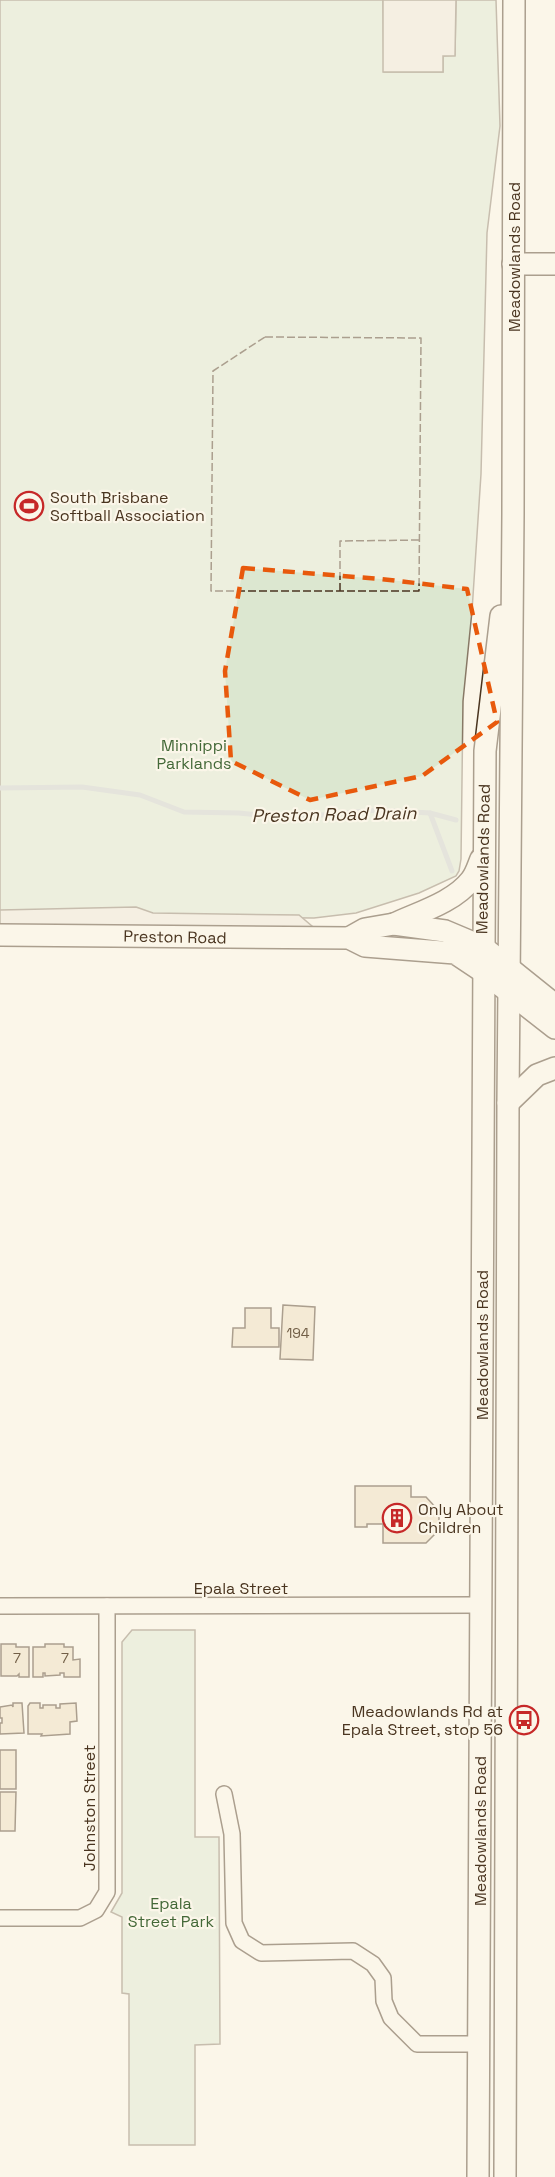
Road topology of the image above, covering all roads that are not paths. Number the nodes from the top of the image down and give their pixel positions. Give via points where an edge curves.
1 (514, 0) edge
2 (513, 264) junction
3 (555, 264) edge
4 (513, 514) junction
5 (484, 852) junction
6 (394, 924) junction
7 (0, 935) edge
8 (349, 938) junction
9 (483, 947) junction
10 (509, 969) junction
11 (482, 971) junction
12 (509, 993) junction
13 (555, 1005) edge
14 (555, 1028) edge
15 (555, 1068) edge
16 (508, 1103) junction
17 (482, 1605) junction
18 (0, 1606) edge
19 (107, 1606) junction
20 (224, 1794) dead end
21 (0, 1918) edge
22 (479, 2044) junction
23 (478, 2177) edge
24 (505, 2177) edge

1 - 2 main road, Meadowlands Road
2 - 3 main road
2 - 4 main road, Meadowlands Road
4 - 5 main road, Meadowlands Road via 484,751
4 - 10 main road, Meadowlands Road
5 - 6 main road via 473,878 463,889
5 - 9 main road, Meadowlands Road
6 - 8 main road, Preston Road via 365,929
6 - 9 main road, Preston Road via 445,931
7 - 8 main road, Preston Road
8 - 11 main road, Preston Road via 365,946 455,953
9 - 10 main road, Preston Road
9 - 11 main road, Meadowlands Road
10 - 12 main road, Meadowlands Road
10 - 13 main road, Preston Road
11 - 12 main road, Preston Road
11 - 17 main road, Meadowlands Road
12 - 14 main road, Preston Road
12 - 16 main road, Meadowlands Road
15 - 16 main road via 537,1075
16 - 24 main road, Meadowlands Road
17 - 19 street, Epala Street
17 - 22 main road, Meadowlands Road
18 - 19 street, Epala Street
19 - 21 street, Johnston Street via 107,1892 96,1910 80,1918
20 - 22 street via 232,1834 234,1923 242,1941 261,1953 353,1952 373,1964 383,1978 384,2001 391,2018 417,2043
22 - 23 main road, Meadowlands Road

